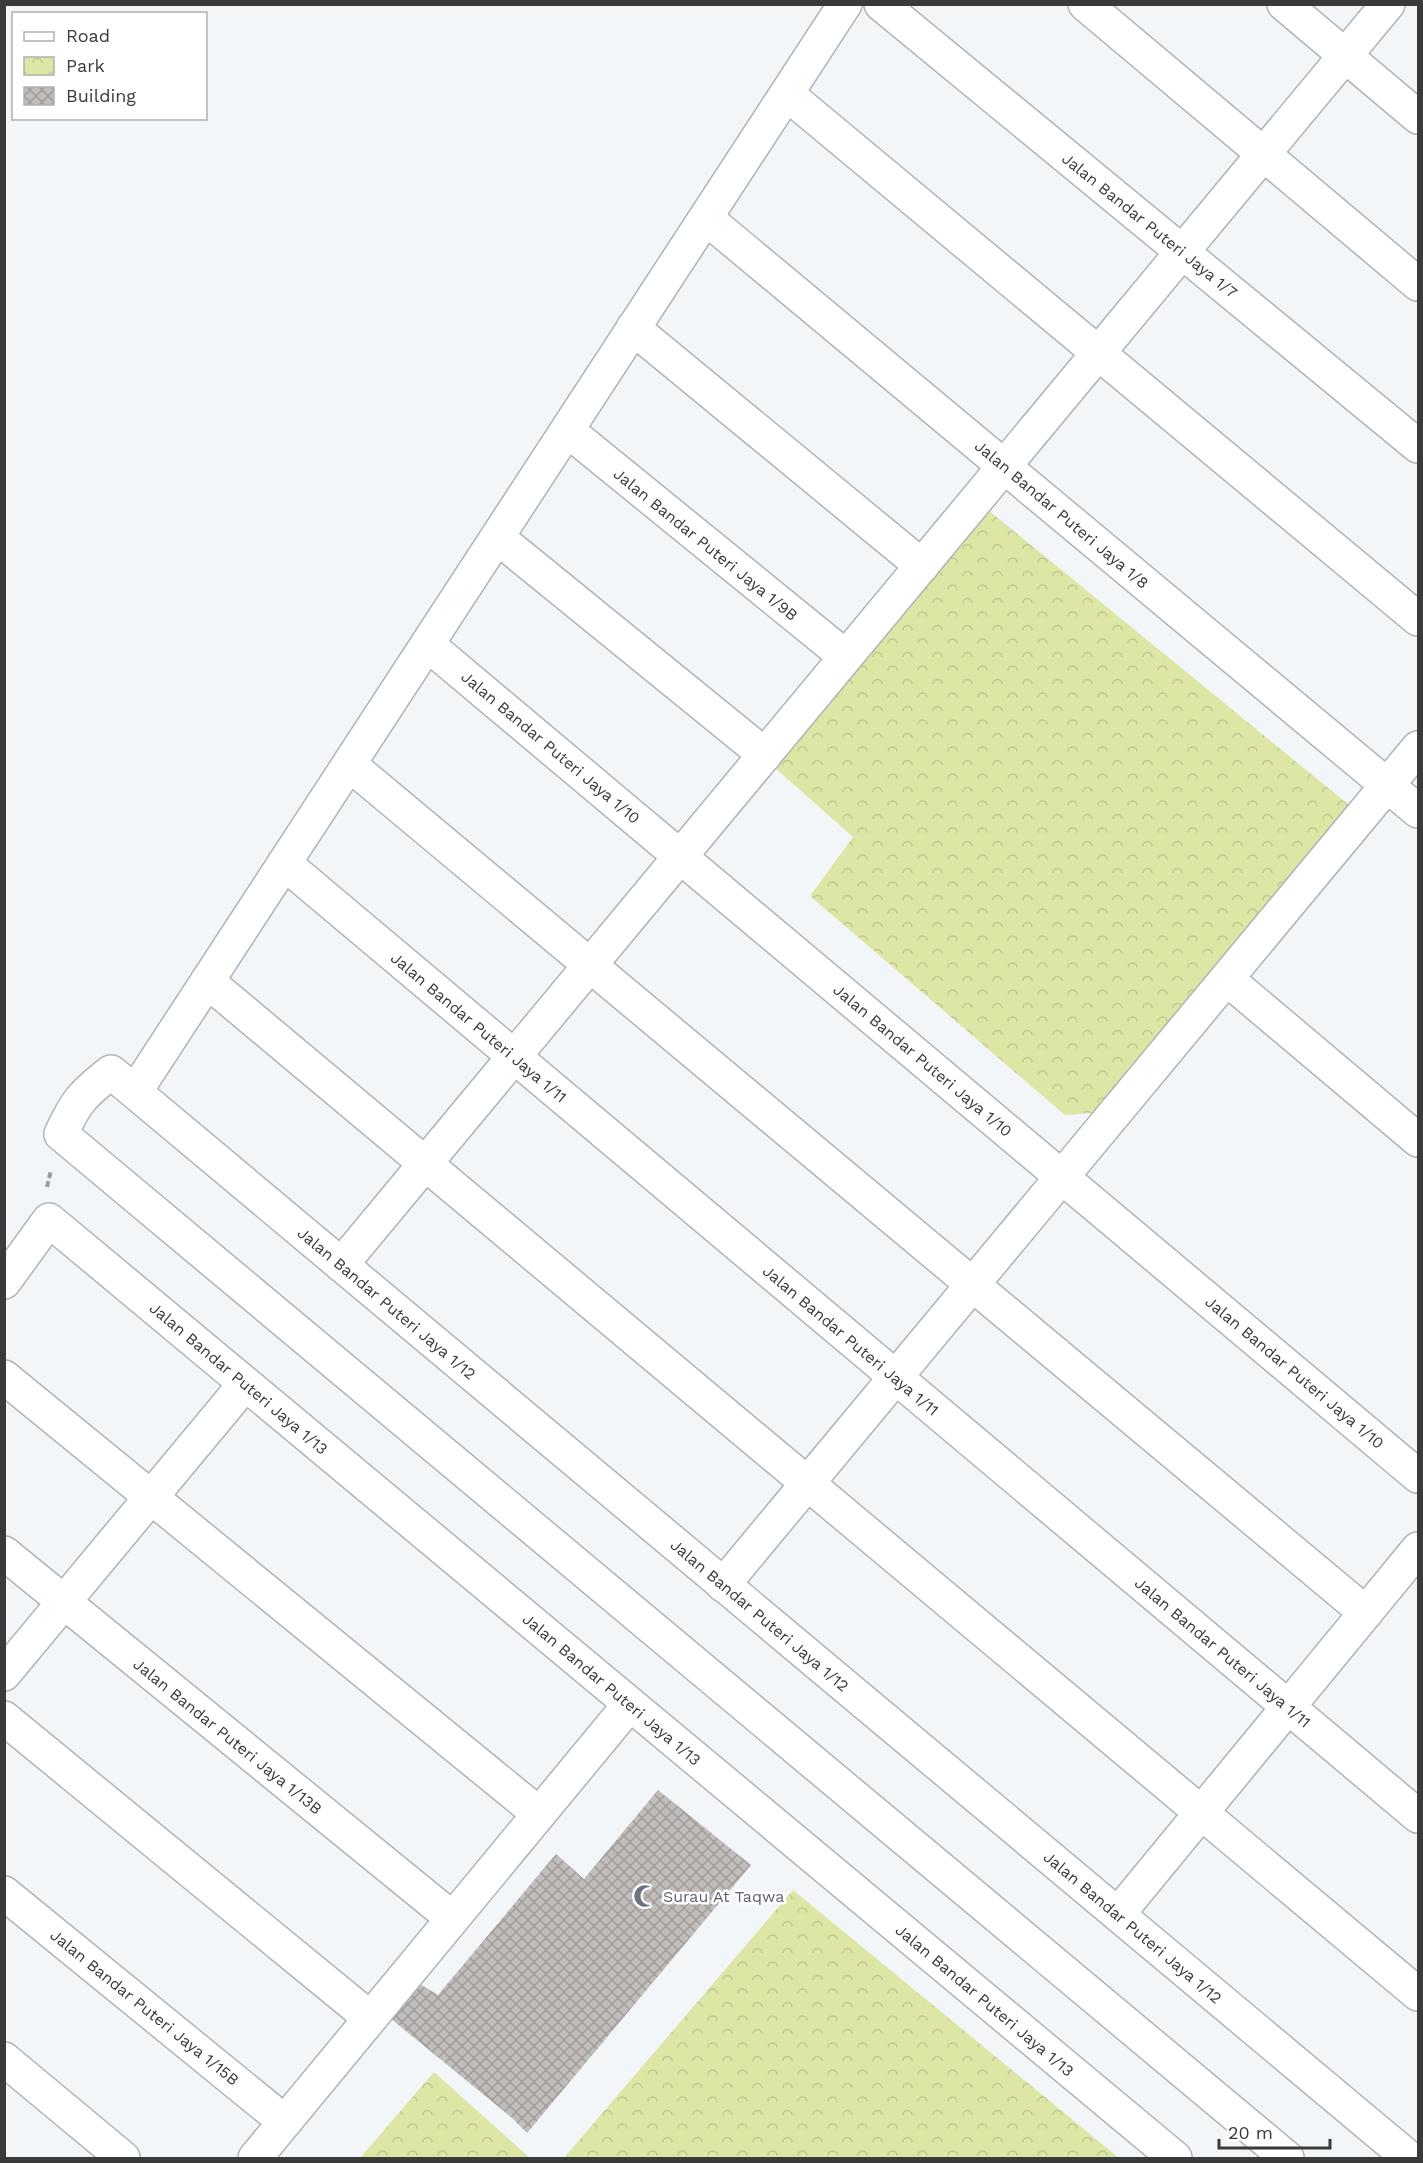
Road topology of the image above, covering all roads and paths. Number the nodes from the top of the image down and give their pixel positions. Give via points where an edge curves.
1 (845, 4) edge
2 (881, 4) edge
3 (1085, 4) edge
4 (1284, 4) edge
5 (1388, 4) edge
6 (1346, 56) junction
7 (786, 94) junction
8 (1419, 117) edge
9 (1264, 154) junction
10 (705, 218) junction
11 (1183, 252) junction
12 (1419, 284) edge
13 (633, 328) junction
14 (1099, 354) junction
15 (567, 430) junction
16 (1419, 446) edge
17 (1005, 466) junction
18 (497, 537) junction
19 (922, 566) junction
20 (1419, 620) edge
21 (427, 644) junction
22 (846, 657) junction
23 (1419, 748) edge
24 (765, 755) junction
25 (349, 764) junction
26 (1388, 785) junction
27 (1419, 811) edge
28 (681, 857) junction
29 (284, 863) junction
30 (591, 964) junction
31 (1227, 979) junction
32 (207, 981) junction
33 (514, 1057) junction
34 (123, 1082) junction
35 (61, 1134) junction
36 (1419, 1140) edge
37 (426, 1164) junction
38 (1063, 1177) junction
39 (49, 1220) junction
40 (341, 1265) junction
41 (4, 1281) edge
42 (973, 1284) junction
43 (4, 1377) edge
44 (896, 1377) junction
45 (245, 1384) junction
46 (1419, 1476) edge
47 (808, 1483) junction
48 (151, 1497) junction
49 (1419, 1549) edge
50 (4, 1553) edge
51 (723, 1585) junction
52 (65, 1602) junction
53 (1366, 1613) junction
54 (4, 1674) edge
55 (630, 1704) junction
56 (1289, 1707) junction
57 (4, 1718) edge
58 (1201, 1812) junction
59 (539, 1814) junction
60 (1419, 1816) edge
61 (4, 1893) edge
62 (1118, 1914) junction
63 (452, 1918) junction
64 (1419, 1994) edge
65 (370, 2018) junction
66 (4, 2059) edge
67 (285, 2122) junction
68 (123, 2158) edge
69 (255, 2158) edge
70 (1175, 2158) edge
71 (1287, 2158) edge
72 (1409, 2158) edge

1 - 7 street
2 - 11 street, Jalan Bandar Puteri Jaya 1/7
3 - 9 street
4 - 6 street
5 - 6 street
6 - 8 street
6 - 9 street
7 - 10 street
7 - 14 street
9 - 11 street
9 - 12 street
10 - 13 street
10 - 17 street, Jalan Bandar Puteri Jaya 1/8
11 - 14 street
11 - 16 street, Jalan Bandar Puteri Jaya 1/7
13 - 15 street
13 - 19 street
14 - 17 street
14 - 20 street
15 - 18 street
15 - 22 street, Jalan Bandar Puteri Jaya 1/9B
17 - 19 street
17 - 26 street, Jalan Bandar Puteri Jaya 1/8
18 - 21 street
18 - 24 street
19 - 22 street
21 - 25 street
21 - 28 street, Jalan Bandar Puteri Jaya 1/10
22 - 24 street
23 - 26 street
24 - 28 street
25 - 29 street
25 - 30 street
26 - 27 street, Jalan Bandar Puteri Jaya 1/8
26 - 31 street
28 - 30 street
28 - 38 street, Jalan Bandar Puteri Jaya 1/10
29 - 32 street
29 - 33 street, Jalan Bandar Puteri Jaya 1/11
30 - 33 street
30 - 42 street
31 - 36 street
31 - 38 street
32 - 34 street
32 - 37 street
33 - 37 street
33 - 44 street, Jalan Bandar Puteri Jaya 1/11
34 - 35 street via 82,1095
34 - 40 street, Jalan Bandar Puteri Jaya 1/12
35 - 39 path via 47,1185
35 - 71 street
37 - 40 street
37 - 47 street
38 - 42 street
38 - 46 street, Jalan Bandar Puteri Jaya 1/10
39 - 41 street
39 - 45 street, Jalan Bandar Puteri Jaya 1/13
40 - 51 street, Jalan Bandar Puteri Jaya 1/12
42 - 44 street
42 - 53 street
43 - 48 street
44 - 47 street
44 - 56 street, Jalan Bandar Puteri Jaya 1/11
45 - 48 street
45 - 55 street, Jalan Bandar Puteri Jaya 1/13
47 - 51 street
47 - 58 street
48 - 52 street
48 - 59 street
49 - 53 street
50 - 52 street, Jalan Bandar Puteri Jaya 1/13B
51 - 62 street, Jalan Bandar Puteri Jaya 1/12
52 - 54 street
52 - 63 street, Jalan Bandar Puteri Jaya 1/13B
53 - 56 street
55 - 59 street
55 - 70 street, Jalan Bandar Puteri Jaya 1/13
56 - 58 street
56 - 60 street, Jalan Bandar Puteri Jaya 1/11
57 - 65 street
58 - 62 street
58 - 64 street
59 - 63 street
61 - 67 street, Jalan Bandar Puteri Jaya 1/15B
62 - 72 street, Jalan Bandar Puteri Jaya 1/12
63 - 65 street
65 - 67 street
66 - 68 street
67 - 69 street

